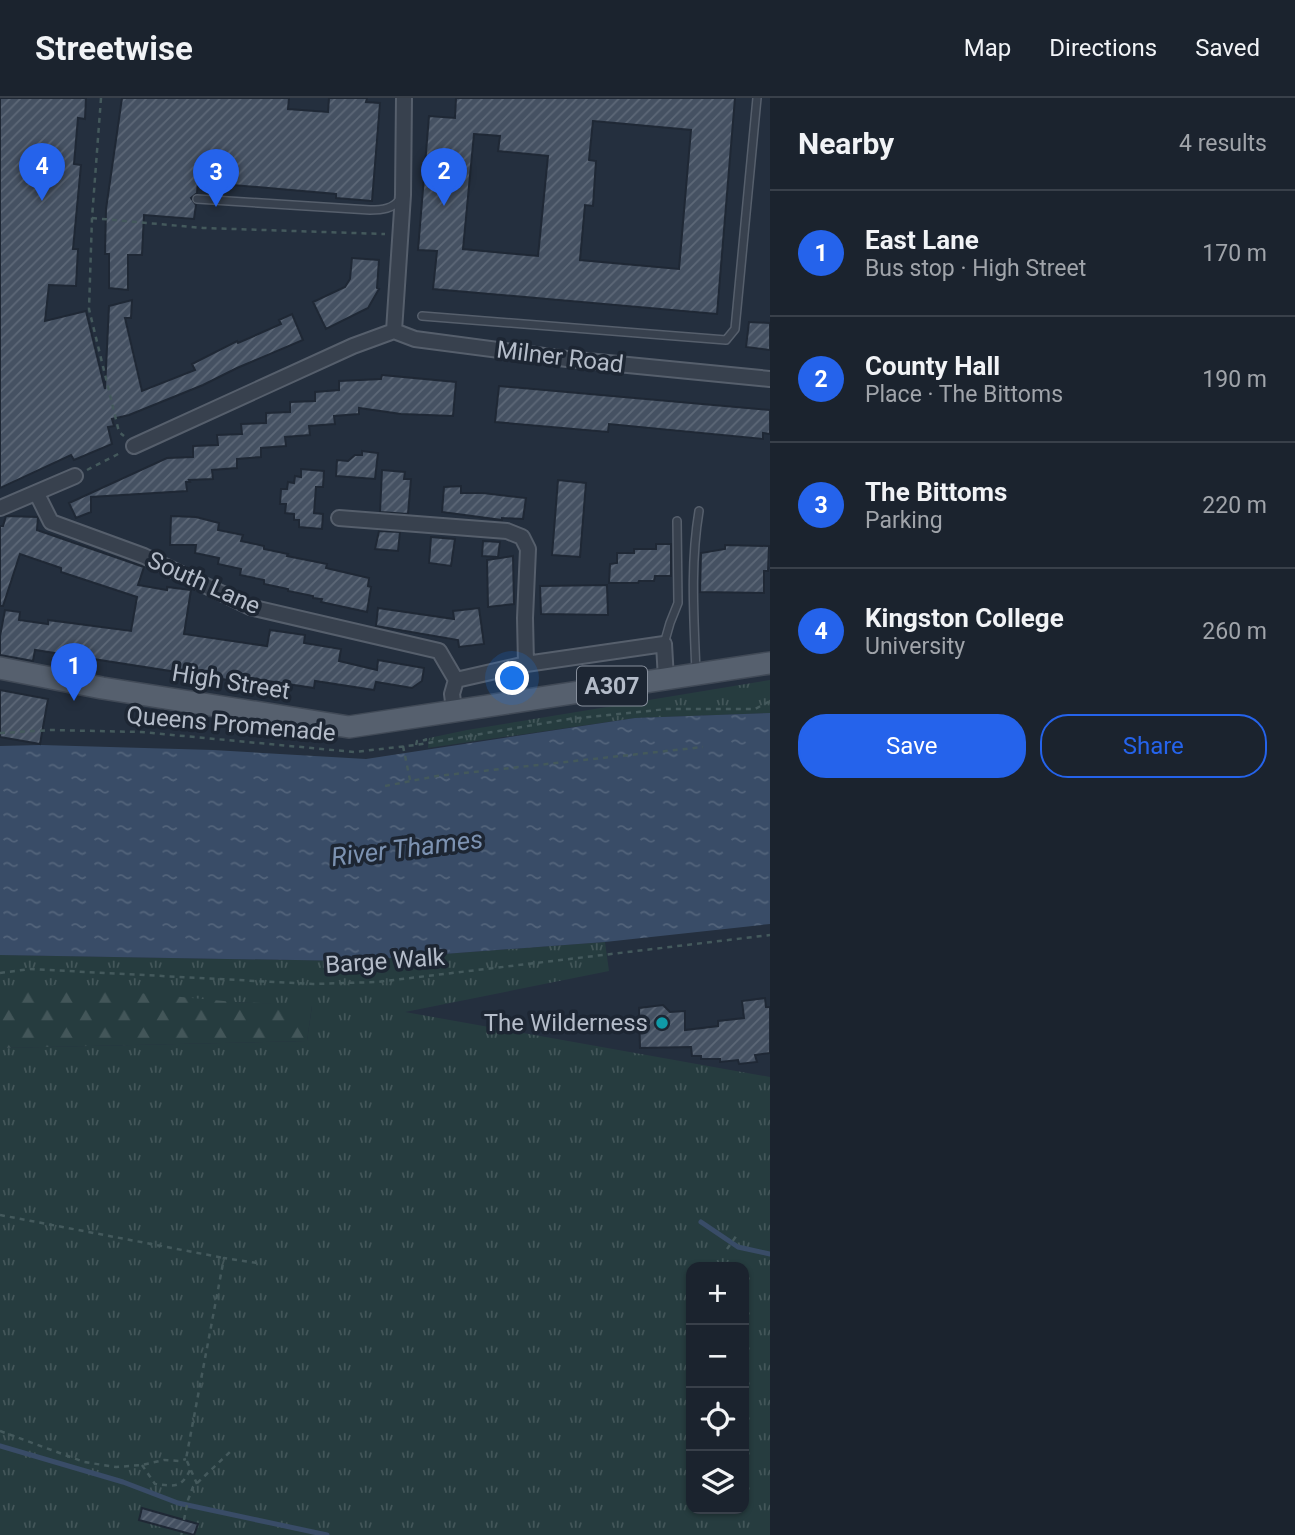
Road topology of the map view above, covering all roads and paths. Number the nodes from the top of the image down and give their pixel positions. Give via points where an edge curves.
1 (102, 98) edge
2 (404, 98) edge
3 (757, 98) edge
4 (402, 195) junction
5 (197, 199) dead end
6 (92, 218) junction
7 (400, 234) junction
8 (422, 316) dead end
9 (394, 331) junction
10 (770, 379) edge
11 (134, 446) junction
12 (75, 476) joint
13 (37, 494) junction
14 (0, 508) edge
15 (699, 511) dead end
16 (339, 518) dead end
17 (677, 521) dead end
18 (664, 644) junction
19 (770, 663) edge
20 (526, 664) junction
21 (0, 668) edge
22 (696, 674) junction
23 (666, 679) junction
24 (456, 680) junction
25 (770, 701) edge
26 (454, 709) junction
27 (0, 733) edge
28 (426, 738) dead end
29 (417, 743) junction
30 (403, 746) junction
31 (703, 747) dead end
32 (410, 781) junction
33 (385, 786) dead end
34 (770, 935) edge
35 (0, 972) edge
36 (0, 1215) edge
37 (736, 1236) dead end
38 (727, 1249) dead end
39 (224, 1258) junction
40 (257, 1263) dead end
41 (0, 1431) edge
42 (232, 1451) dead end
43 (186, 1459) junction
44 (142, 1465) junction
45 (190, 1470) junction
46 (197, 1484) junction
47 (184, 1520) dead end

1 - 6 path
2 - 4 street
3 - 8 lane via 736,329 726,340
4 - 5 lane via 396,205 383,210
4 - 7 street
6 - 7 path via 203,228
6 - 11 path via 89,309 119,432
7 - 9 street
9 - 10 street, Milner Road via 415,340
9 - 11 street
11 - 12 path
12 - 13 street
13 - 14 street
13 - 24 street, South Lane via 51,522 144,556 250,607 439,651
15 - 22 lane via 692,579
16 - 20 street via 507,530 522,537 528,549
17 - 18 lane via 678,603
18 - 20 street
18 - 23 street
19 - 22 main road, A307
20 - 24 street
21 - 26 main road, High Street / A307 via 345,726
22 - 23 main road, A307
23 - 26 main road, A307
24 - 26 street
25 - 29 path, Queens Promenade via 755,709 667,709
27 - 30 path, Queens Promenade via 141,732 354,752
28 - 29 path
29 - 30 path, Queens Promenade
30 - 32 path
31 - 32 path
32 - 33 path
34 - 35 path, Barge Walk via 377,982 313,984 30,969
36 - 39 path
37 - 38 path
39 - 40 path
39 - 43 path
41 - 44 path via 84,1462
42 - 46 path
43 - 44 path
43 - 45 path
44 - 45 path via 155,1484 176,1486
45 - 46 path
46 - 47 path

